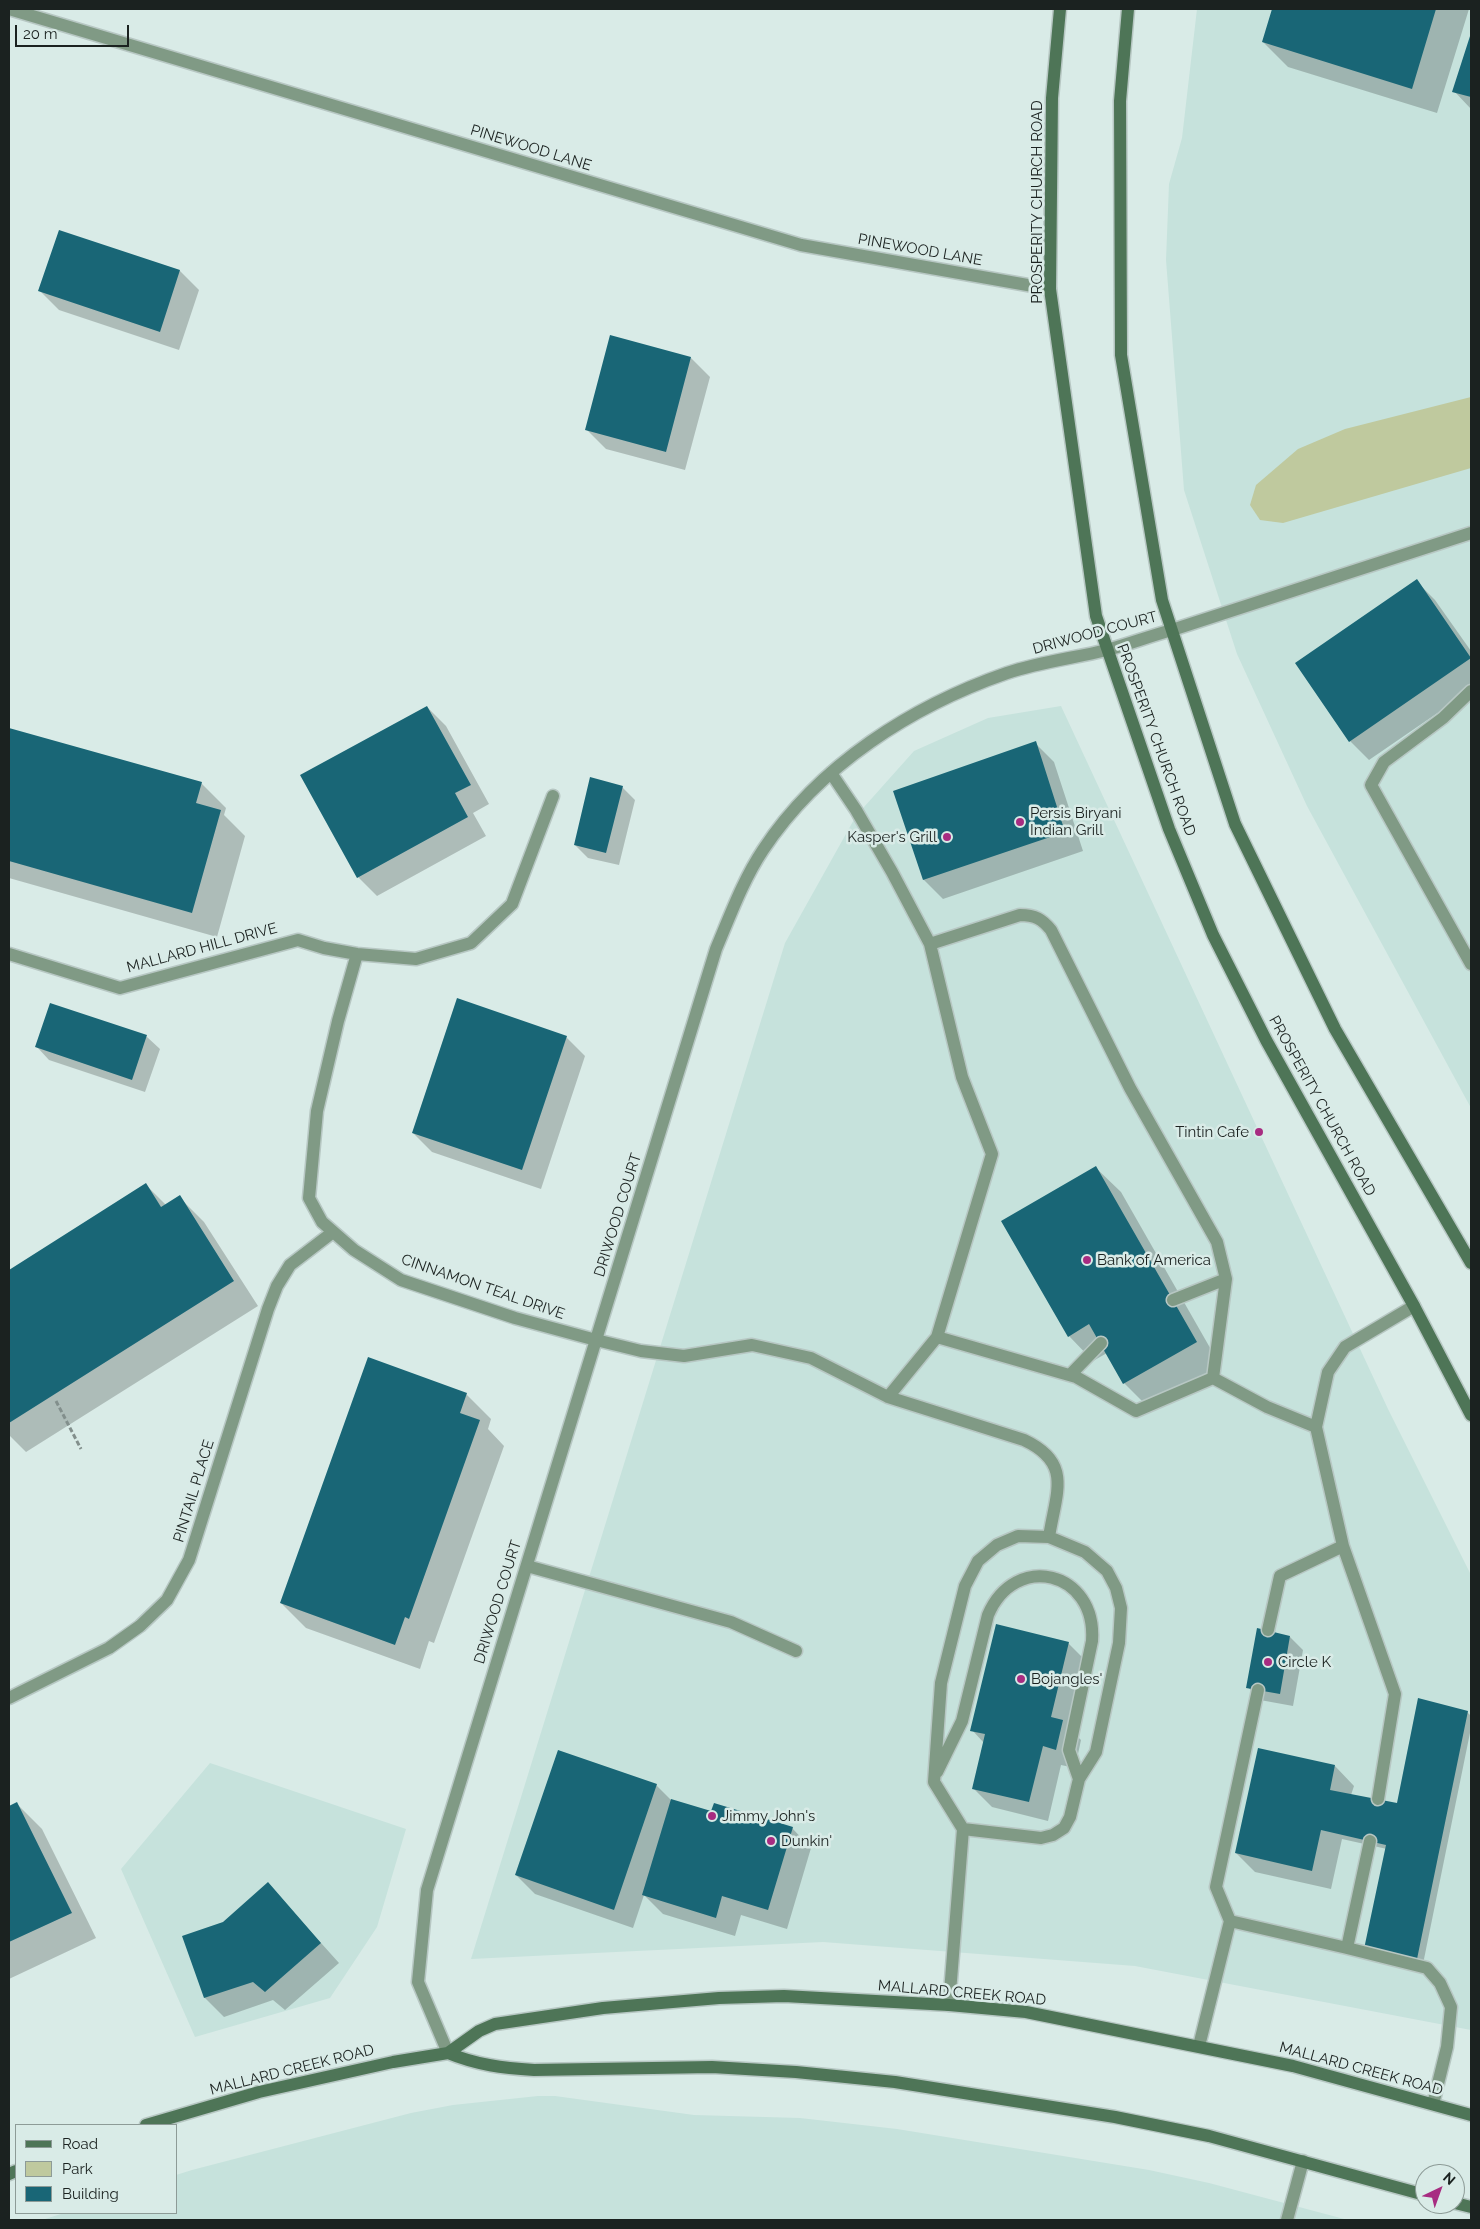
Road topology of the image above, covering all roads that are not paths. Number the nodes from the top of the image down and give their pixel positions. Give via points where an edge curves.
1 (9, 9) edge
2 (1060, 9) edge
3 (1128, 9) edge
4 (1050, 289) junction
5 (1471, 533) edge
6 (1172, 630) junction
7 (1106, 650) junction
8 (1471, 691) edge
9 (831, 773) junction
10 (553, 796) dead end
11 (930, 944) junction
12 (9, 954) edge
13 (357, 954) junction
14 (1471, 964) edge
15 (333, 1232) junction
16 (1471, 1263) edge
17 (1226, 1279) junction
18 (1173, 1300) dead end
19 (1414, 1306) junction
20 (938, 1337) junction
21 (596, 1340) junction
22 (1100, 1343) dead end
23 (1070, 1376) junction
24 (1214, 1378) junction
25 (888, 1397) junction
26 (1471, 1415) edge
27 (1316, 1427) junction
28 (1050, 1537) junction
29 (1343, 1546) junction
30 (527, 1566) junction
31 (1268, 1630) dead end
32 (796, 1651) dead end
33 (1258, 1690) dead end
34 (9, 1698) edge
35 (934, 1779) junction
36 (1079, 1779) junction
37 (1378, 1799) dead end
38 (963, 1829) junction
39 (1370, 1841) dead end
40 (1230, 1921) junction
41 (1347, 1948) junction
42 (949, 2005) junction
43 (1199, 2046) junction
44 (448, 2053) junction
45 (1433, 2104) junction
46 (1471, 2115) edge
47 (149, 2124) edge
48 (1304, 2161) junction
49 (1415, 2192) edge
50 (1287, 2220) edge

1 - 4 street, PINEWOOD LANE via 800,245
2 - 4 main road, PROSPERITY CHURCH ROAD via 1052,98
3 - 6 main road via 1120,101 1121,355 1162,600
4 - 7 main road, PROSPERITY CHURCH ROAD via 1096,616
5 - 6 street, DRIWOOD COURT
6 - 7 street, DRIWOOD COURT
6 - 16 main road via 1235,824 1336,1029
7 - 9 street, DRIWOOD COURT via 1069,656 1008,673 947,697 890,729
7 - 19 main road, PROSPERITY CHURCH ROAD via 1169,829 1213,935 1266,1040
8 - 14 street via 1443,718 1384,762 1371,785
9 - 11 street via 892,872
9 - 21 street, DRIWOOD COURT via 795,808 763,851 716,949
10 - 13 street, MALLARD HILL DRIVE via 512,904 471,943 416,959
11 - 17 street via 1020,915 1043,920 1051,930 1130,1088 1217,1242
11 - 20 street via 962,1077 992,1154
12 - 13 street, MALLARD HILL DRIVE via 120,988 298,940
13 - 15 street, CINNAMON TEAL DRIVE via 317,1111 309,1198 322,1222
15 - 21 street, CINNAMON TEAL DRIVE via 354,1250 401,1280 515,1318
15 - 34 street, PINTAIL PLACE via 290,1265 277,1286 189,1560 167,1600 140,1626 109,1648
17 - 18 street
17 - 24 street
19 - 26 main road, PROSPERITY CHURCH ROAD
19 - 27 street via 1345,1347 1328,1372
20 - 23 street
20 - 25 street
21 - 25 street, CINNAMON TEAL DRIVE via 641,1351 684,1356 752,1345 811,1358
21 - 30 street, DRIWOOD COURT
22 - 23 street
23 - 24 street via 1136,1411
24 - 27 street via 1267,1407
25 - 28 street, CINNAMON TEAL DRIVE via 1024,1440 1048,1455 1059,1478
27 - 29 street
28 - 35 street via 1018,1536 997,1545 978,1561 966,1586 940,1682
28 - 36 street via 1085,1552 1107,1571 1121,1608 1119,1643 1096,1752
29 - 31 street via 1280,1576
29 - 37 street via 1395,1694
30 - 32 street via 731,1622
30 - 44 street, DRIWOOD COURT via 427,1890 418,1982
33 - 40 street via 1216,1886
35 - 36 street via 962,1721 994,1601 1015,1583 1044,1576 1059,1578 1074,1589 1087,1606 1093,1625 1069,1750
35 - 38 street
36 - 38 street via 1070,1817 1064,1828 1053,1835 1041,1838
38 - 42 street
39 - 41 street
40 - 41 street
40 - 43 street
41 - 45 street via 1427,1968 1440,1983 1451,2007 1447,2047
42 - 43 main road, MALLARD CREEK ROAD via 1026,2012
42 - 44 main road, MALLARD CREEK ROAD via 784,1996 603,2008 495,2024
43 - 45 main road, MALLARD CREEK ROAD via 1293,2066
44 - 47 main road, MALLARD CREEK ROAD via 259,2092
44 - 48 main road, MALLARD CREEK ROAD via 484,2066 534,2070 712,2067 895,2082 1115,2117 1208,2136
45 - 46 main road, MALLARD CREEK ROAD
48 - 49 main road, MALLARD CREEK ROAD
48 - 50 street

